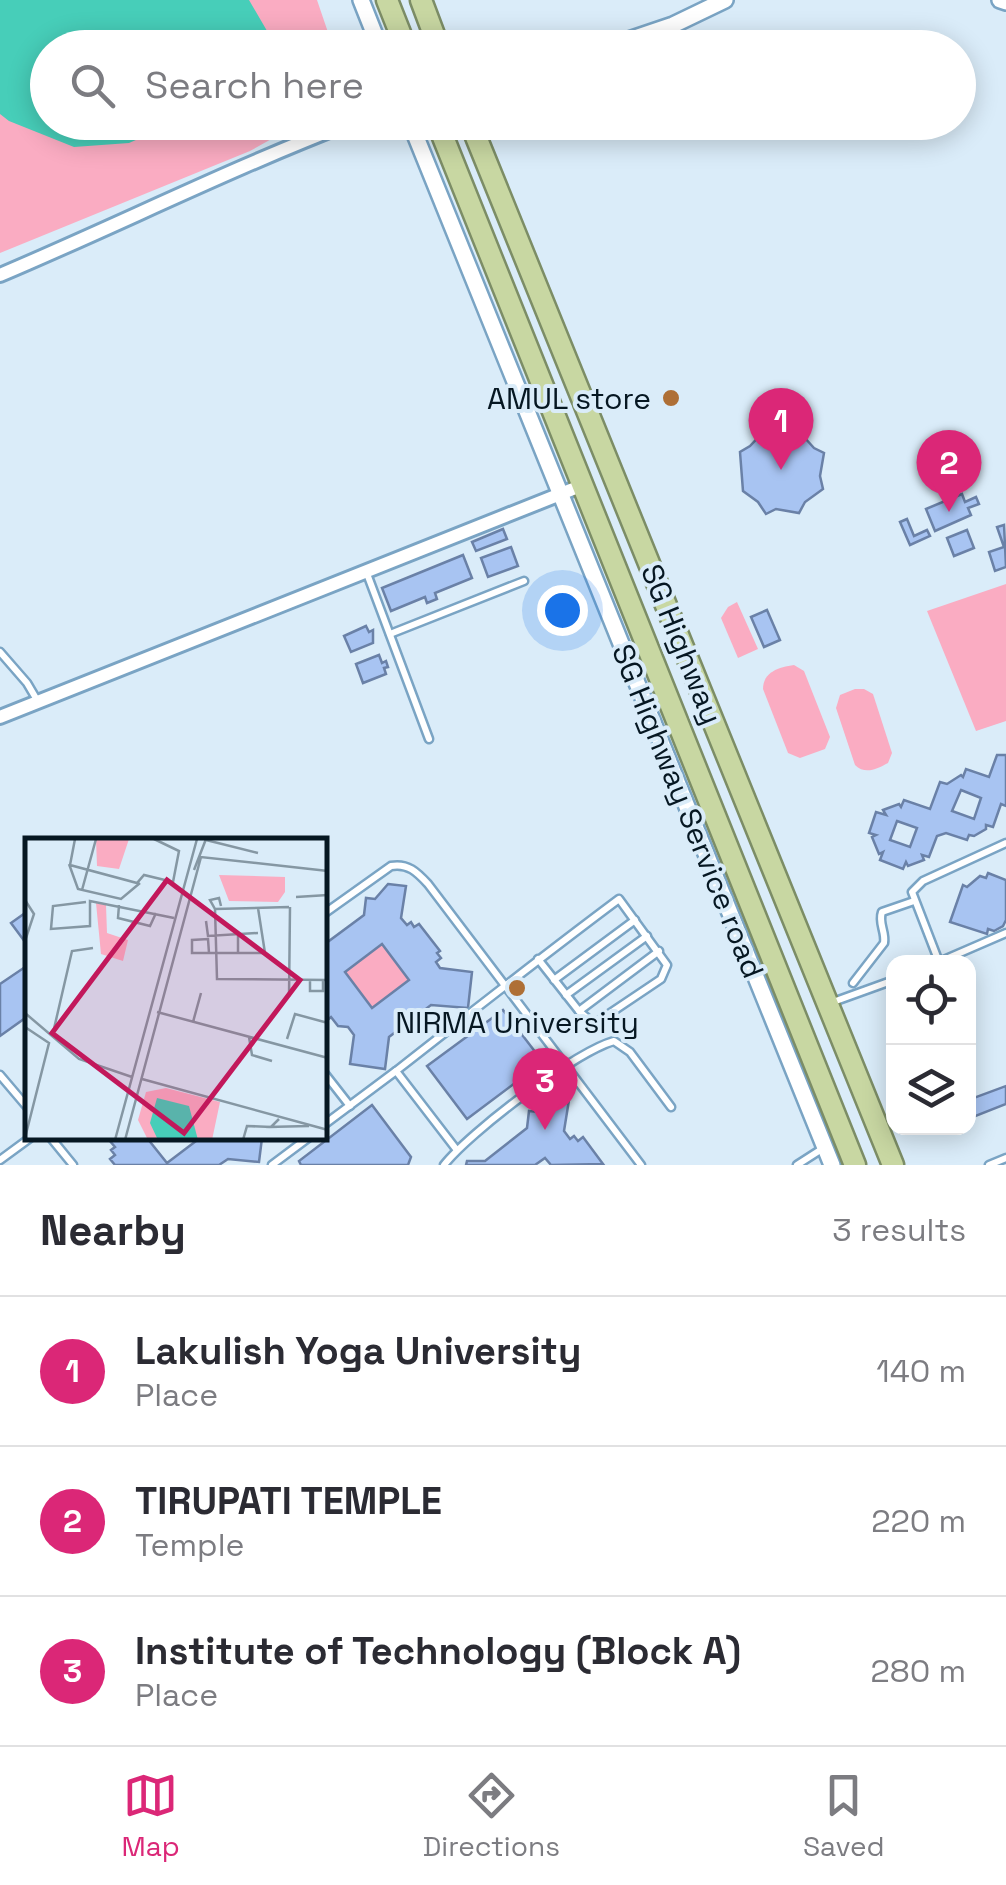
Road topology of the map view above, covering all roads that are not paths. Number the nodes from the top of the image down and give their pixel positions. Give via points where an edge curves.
1 (362, 0) edge
2 (387, 0) edge
3 (421, 0) edge
4 (725, 0) edge
5 (1002, 1) edge
6 (1006, 11) edge
7 (373, 30) edge
8 (399, 30) edge
9 (432, 30) edge
10 (658, 30) edge
11 (306, 140) edge
12 (417, 140) edge
13 (444, 140) edge
14 (477, 140) edge
15 (0, 275) edge
16 (582, 485) junction
17 (559, 494) junction
18 (366, 570) junction
19 (524, 581) dead end
20 (390, 634) junction
21 (0, 652) edge
22 (37, 702) junction
23 (0, 716) edge
24 (429, 739) dead end
25 (1006, 843) edge
26 (914, 901) junction
27 (328, 911) edge
28 (635, 920) junction
29 (1006, 933) edge
30 (648, 936) junction
31 (659, 951) junction
32 (935, 955) edge
33 (954, 955) edge
34 (538, 959) junction
35 (554, 980) junction
36 (853, 983) dead end
37 (886, 983) edge
38 (504, 986) junction
39 (566, 996) junction
40 (828, 1004) junction
41 (579, 1011) junction
42 (565, 1067) junction
43 (396, 1070) junction
44 (0, 1075) edge
45 (328, 1078) edge
46 (25, 1104) edge
47 (350, 1106) junction
48 (671, 1107) dead end
49 (328, 1122) edge
50 (27, 1140) edge
51 (53, 1140) edge
52 (296, 1141) edge
53 (825, 1147) junction
54 (456, 1149) junction
55 (1006, 1158) edge
56 (0, 1160) edge
57 (72, 1165) edge
58 (272, 1165) edge
59 (444, 1165) edge
60 (641, 1165) edge
61 (797, 1165) edge
62 (832, 1165) edge
63 (855, 1165) edge
64 (893, 1165) edge
65 (989, 1165) edge

1 - 7 street
2 - 8 highway
3 - 9 highway
4 - 10 street
5 - 6 street
11 - 15 street
12 - 17 street, SG Highway Service road
13 - 16 highway, SG Highway
14 - 40 highway, SG Highway
16 - 17 street
16 - 63 highway, SG Highway
17 - 18 street
17 - 53 street, SG Highway Service road
18 - 20 lane
18 - 22 street
19 - 20 lane
20 - 24 lane
21 - 22 lane
22 - 23 street
25 - 26 lane via 923,880 912,892
26 - 32 lane
26 - 36 lane via 882,912 884,943
27 - 38 lane via 382,870 403,864 428,884
28 - 30 lane
28 - 34 lane via 619,899
28 - 35 lane
29 - 33 lane
30 - 31 lane
30 - 39 lane
31 - 41 lane
31 - 41 lane via 667,966 661,979 598,1023
34 - 35 lane
34 - 38 lane
35 - 39 lane
37 - 40 lane
38 - 42 lane
38 - 43 lane
39 - 41 lane
40 - 64 highway, SG Highway
42 - 48 lane via 614,1041
42 - 54 lane
42 - 60 lane
43 - 47 lane
43 - 54 lane
44 - 46 lane
45 - 47 lane
47 - 49 lane
50 - 56 lane
51 - 57 lane
52 - 58 lane
53 - 61 lane
53 - 62 street, SG Highway Service road
54 - 59 lane
55 - 65 lane

